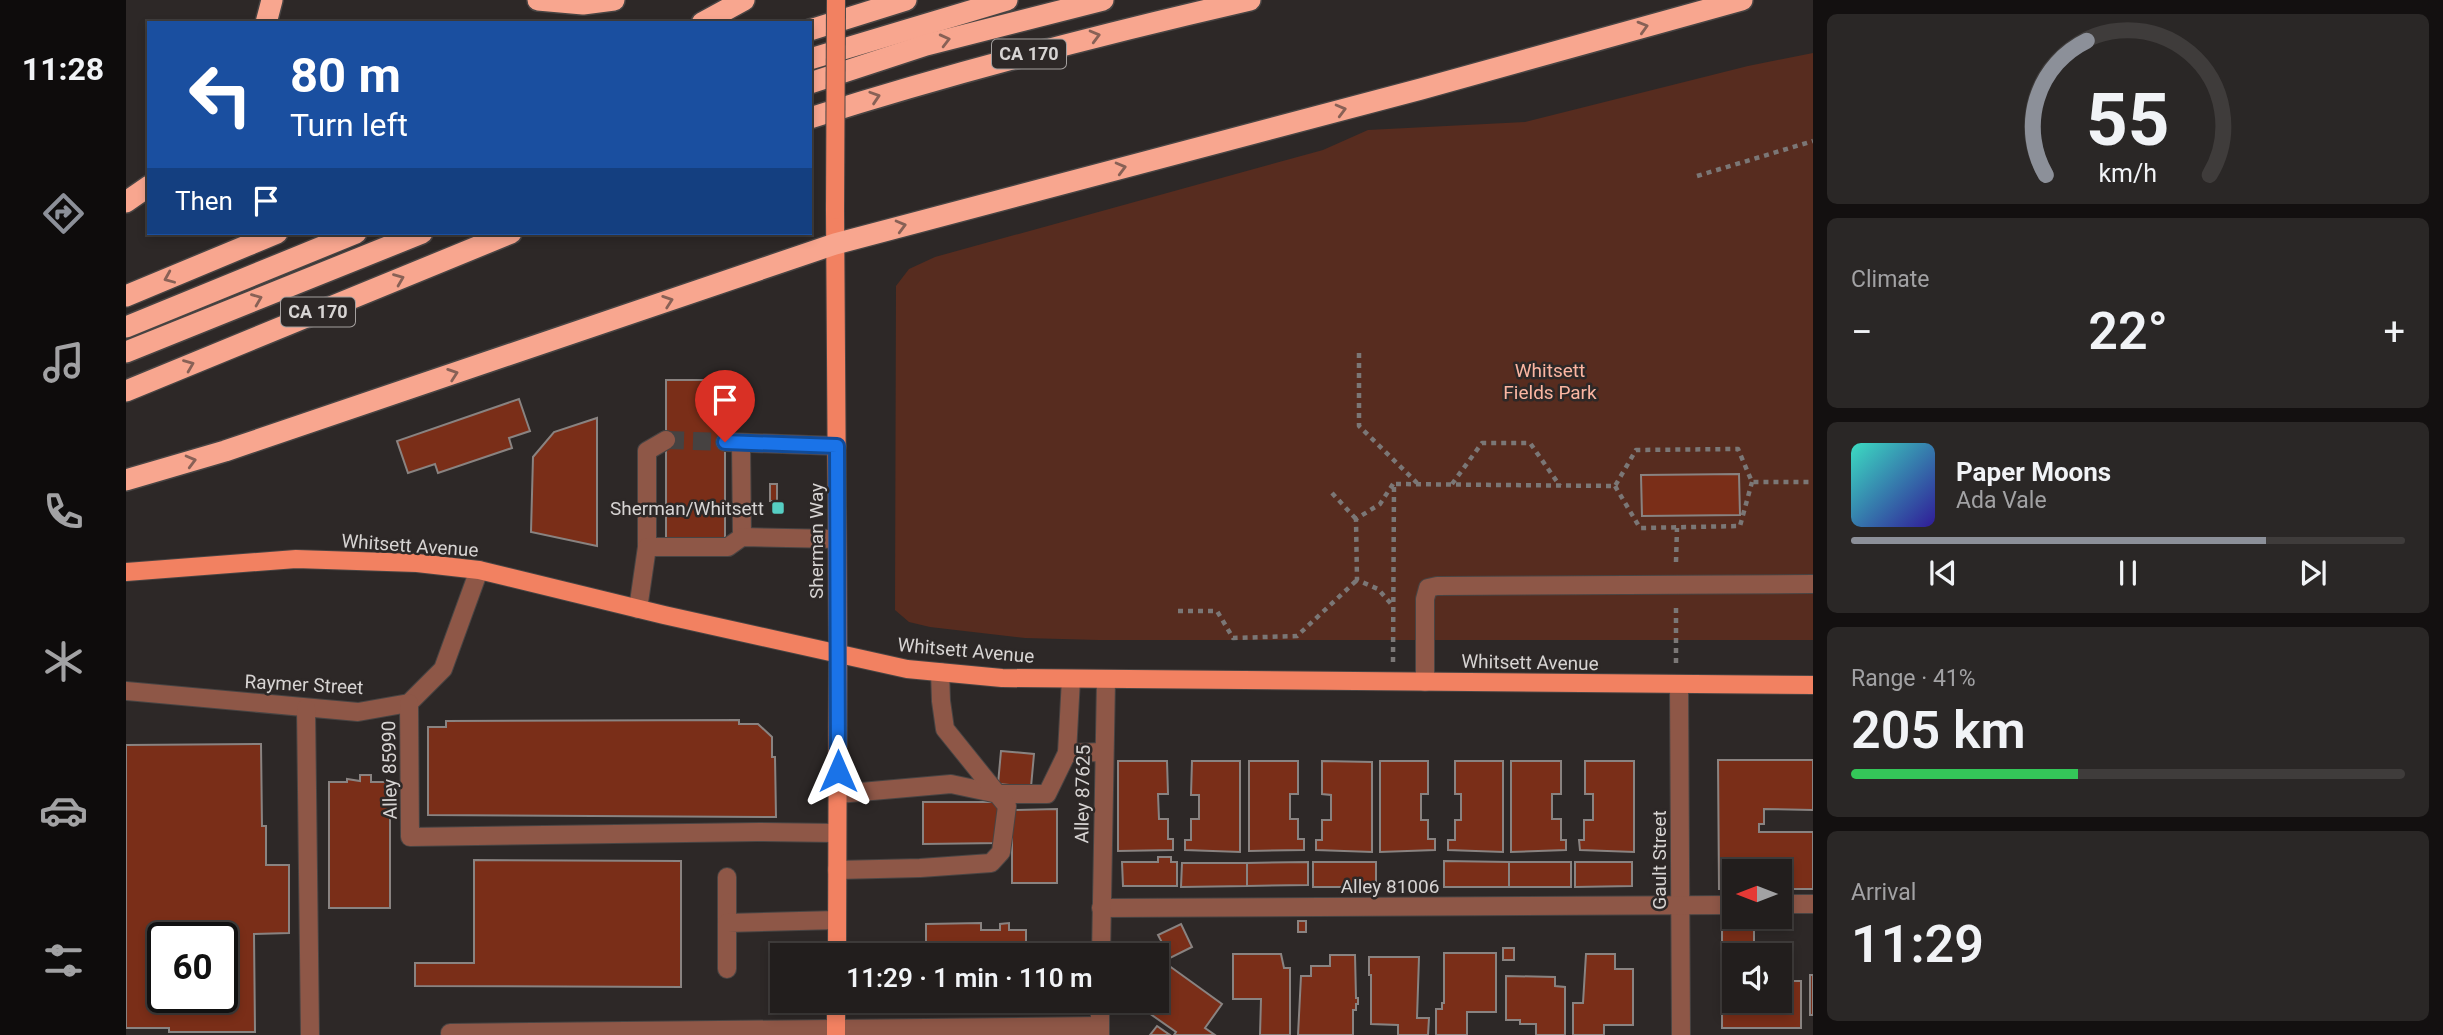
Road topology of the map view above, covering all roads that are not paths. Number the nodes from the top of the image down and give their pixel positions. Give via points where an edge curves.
1 (272, 0) edge
2 (538, 0) edge
3 (614, 0) edge
4 (744, 0) edge
5 (836, 0) edge
6 (906, 0) edge
7 (1007, 0) edge
8 (1103, 0) edge
9 (1250, 0) edge
10 (1742, 0) edge
11 (267, 21) edge
12 (706, 21) edge
13 (812, 29) edge
14 (812, 58) edge
15 (812, 82) edge
16 (812, 117) edge
17 (147, 187) edge
18 (126, 202) edge
19 (272, 235) edge
20 (351, 235) edge
21 (417, 235) edge
22 (506, 235) edge
23 (835, 244) junction
24 (126, 296) edge
25 (126, 327) edge
26 (126, 352) edge
27 (126, 391) edge
28 (666, 440) dead end
29 (837, 446) junction
30 (126, 480) edge
31 (742, 537) junction
32 (837, 539) junction
33 (647, 547) junction
34 (479, 570) junction
35 (126, 572) edge
36 (1813, 584) edge
37 (638, 609) junction
38 (838, 652) junction
39 (940, 672) junction
40 (1071, 678) junction
41 (1106, 680) junction
42 (1425, 682) junction
43 (1679, 685) junction
44 (1813, 685) edge
45 (126, 691) edge
46 (409, 703) junction
47 (306, 708) junction
48 (1104, 752) junction
49 (1067, 753) junction
50 (998, 793) junction
51 (838, 794) junction
52 (837, 833) junction
53 (837, 870) junction
54 (727, 877) dead end
55 (1792, 904) edge
56 (1813, 904) edge
57 (1680, 905) junction
58 (1722, 905) edge
59 (1101, 908) junction
60 (837, 920) junction
61 (727, 923) junction
62 (836, 943) edge
63 (1101, 943) edge
64 (727, 969) dead end
65 (836, 1013) edge
66 (1100, 1030) edge
67 (836, 1031) edge
68 (450, 1034) edge
69 (310, 1035) edge
70 (1681, 1035) edge

1 - 11 highway
2 - 3 highway via 583,4
4 - 12 highway
5 - 23 main road, Sherman Way, bridge
6 - 13 highway
7 - 14 highway
15 -> 8 highway via 926,45
16 -> 9 highway, CA 170 via 909,86
23 -> 10 highway
17 - 18 highway
19 -> 24 highway
20 - 25 highway
26 -> 21 highway
27 -> 22 highway, CA 170
23 - 29 main road, Sherman Way
30 -> 23 highway via 225,451
28 - 33 street via 647,451
29 - 31 street via 733,442
29 - 32 main road, Sherman Way
31 - 32 street
31 - 33 street via 728,547
32 - 38 main road, Sherman Way
33 - 37 street
34 - 35 main road, Whitsett Avenue via 296,559
34 - 37 main road, Whitsett Avenue
34 - 46 street via 443,669
36 - 42 street via 1428,588
37 - 38 main road, Whitsett Avenue
38 - 39 main road, Whitsett Avenue
38 - 51 main road, Sherman Way
39 - 40 main road, Whitsett Avenue
39 - 50 street via 946,729
40 - 41 main road, Whitsett Avenue
40 - 49 street
41 - 42 main road, Whitsett Avenue
41 - 48 street, Alley 87625
42 - 43 main road, Whitsett Avenue
43 - 44 main road, Whitsett Avenue
43 - 57 street, Gault Street
45 - 47 street, Raymer Street
46 - 47 street, Raymer Street via 358,712
46 - 52 street, Alley 85990 via 410,836
47 - 69 street
48 - 49 street
48 - 59 street, Alley 87625
49 - 50 street via 1047,794
50 - 51 street via 951,784
50 - 53 street via 1007,806 1002,852 991,863
51 - 52 main road, Sherman Way
52 - 53 main road, Sherman Way
53 - 60 main road, Sherman Way
54 - 61 street
55 - 56 street
57 - 58 street, Alley 81006
57 - 59 street, Alley 81006
57 - 70 street, Gault Street
59 - 63 street, Alley 87625
60 - 61 street
60 - 62 main road, Sherman Way
61 - 64 street
65 - 67 main road
66 - 67 street
67 - 68 street

